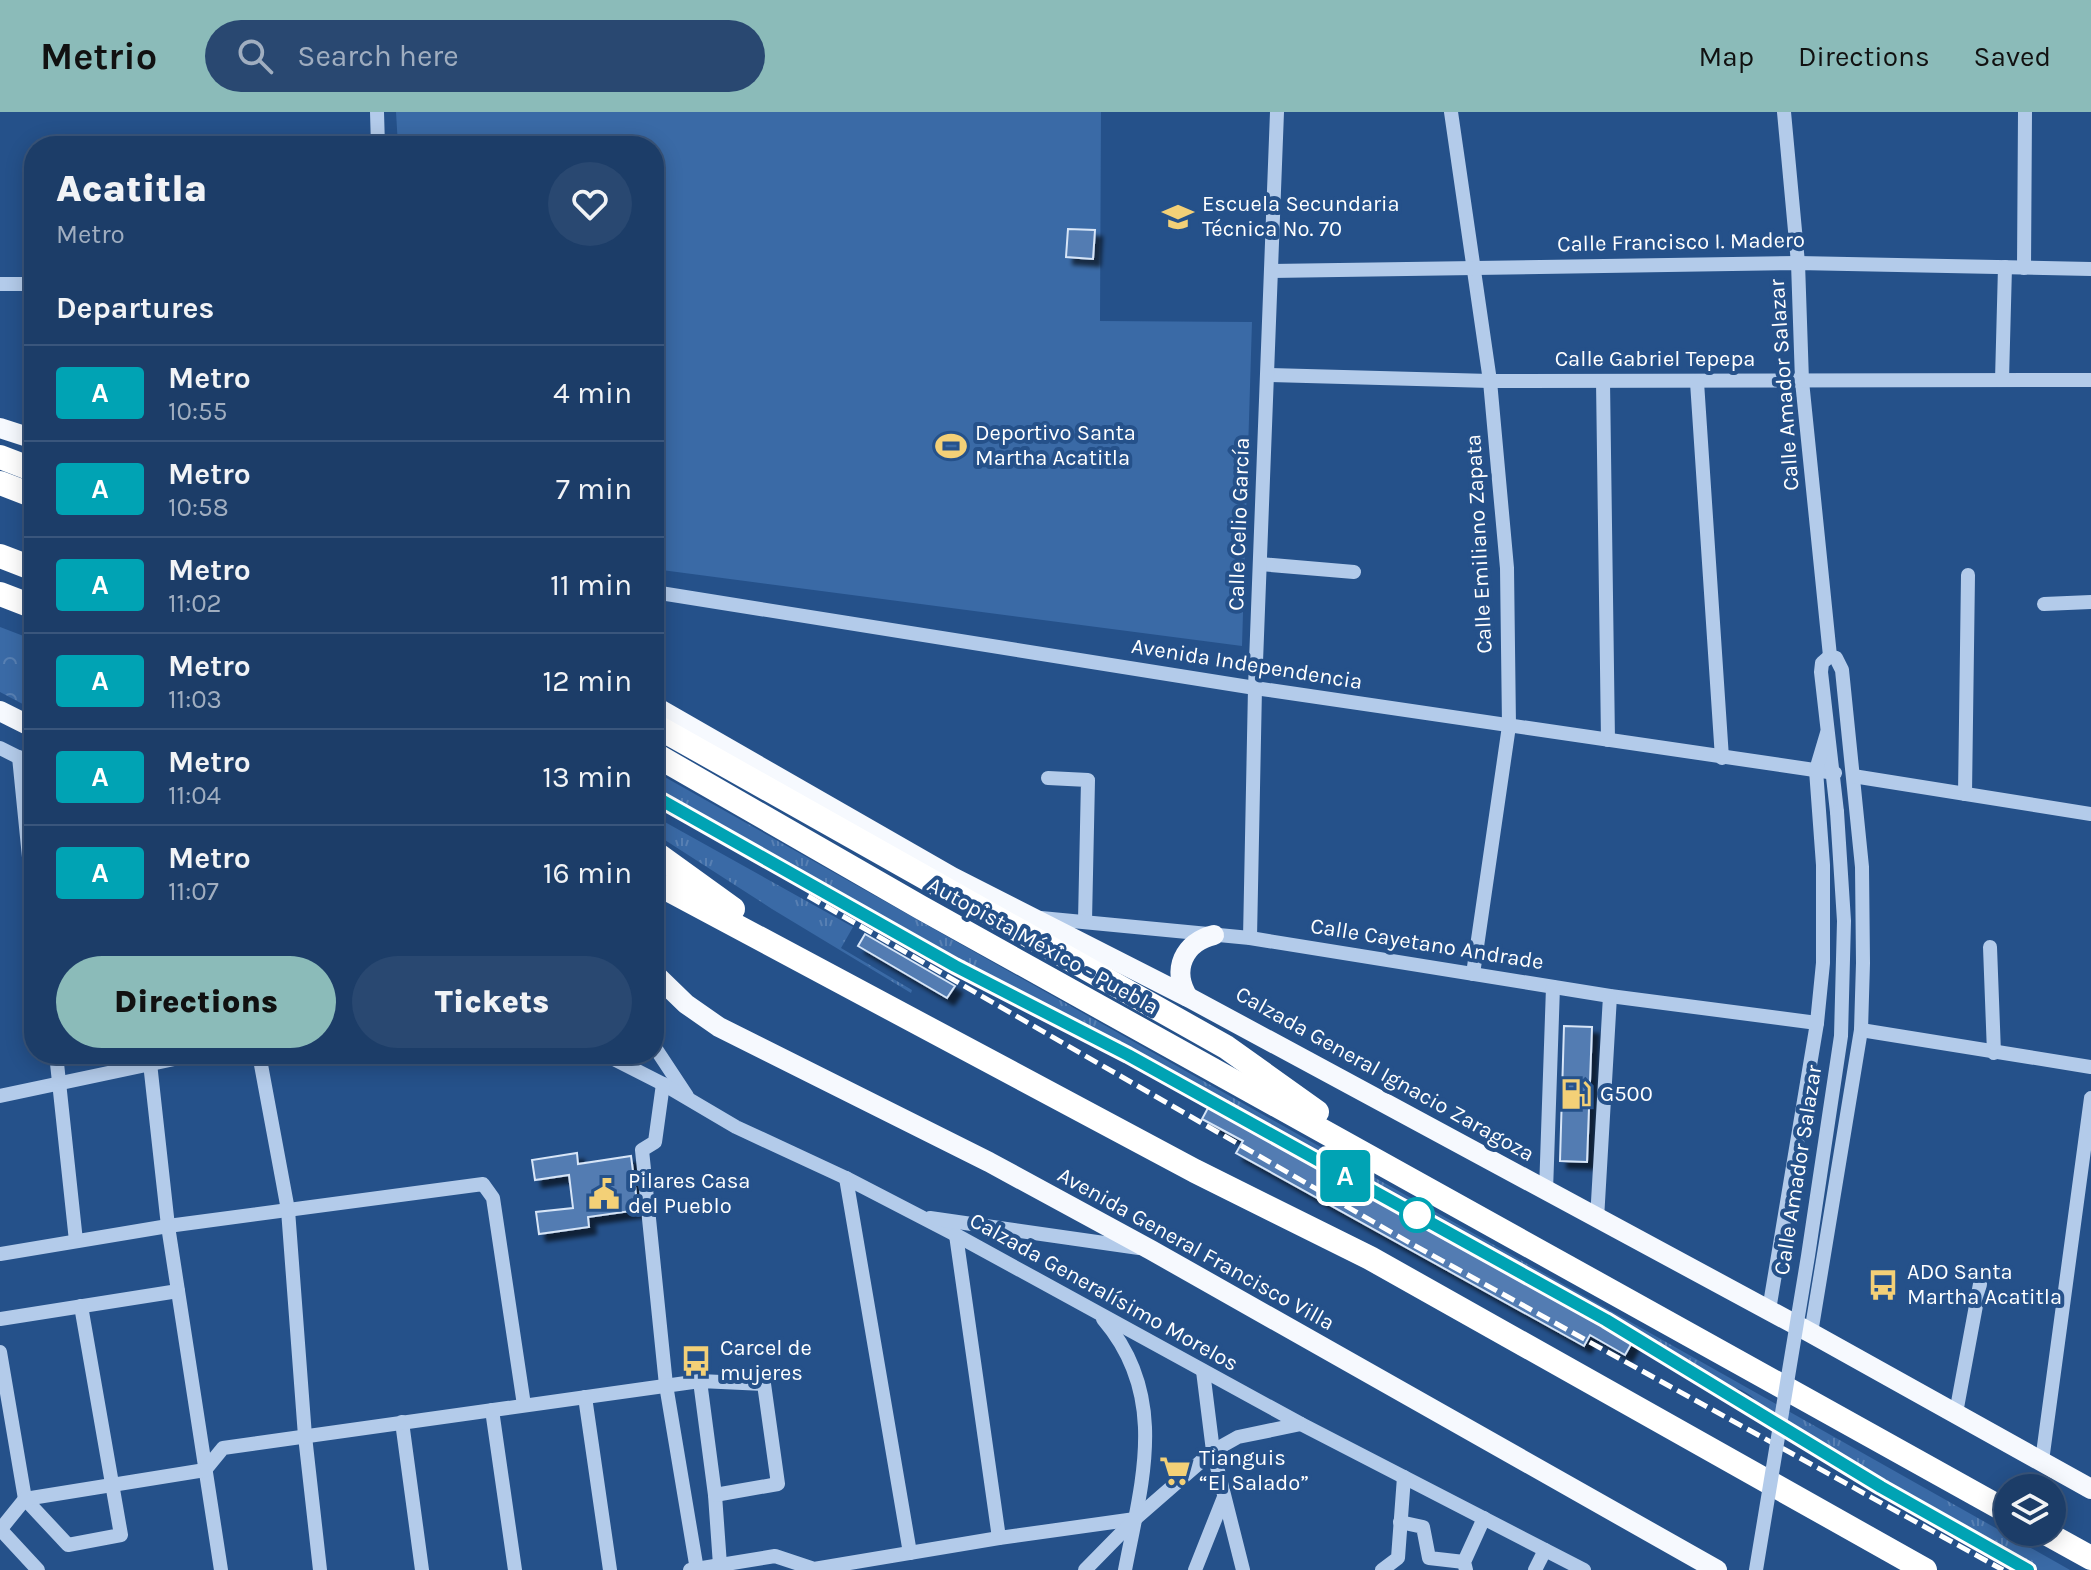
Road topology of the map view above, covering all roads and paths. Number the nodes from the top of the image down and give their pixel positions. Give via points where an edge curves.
1 (377, 112) edge
2 (1277, 112) edge
3 (1451, 112) edge
4 (1784, 112) edge
5 (2025, 112) edge
6 (378, 136) edge
7 (1798, 263) junction
8 (1474, 267) junction
9 (2005, 267) junction
10 (2024, 268) junction
11 (2091, 269) edge
12 (1271, 271) junction
13 (0, 284) edge
14 (24, 284) edge
15 (1268, 375) junction
16 (2002, 380) junction
17 (2091, 380) edge
18 (1490, 381) junction
19 (1603, 381) junction
20 (1802, 381) junction
21 (1697, 382) junction
22 (0, 428) edge
23 (24, 436) edge
24 (0, 457) edge
25 (24, 466) edge
26 (0, 483) edge
27 (24, 492) edge
28 (0, 556) edge
29 (1260, 564) junction
30 (24, 565) edge
31 (1354, 572) dead end
32 (1968, 575) dead end
33 (0, 594) edge
34 (664, 594) edge
35 (2091, 602) edge
36 (24, 603) edge
37 (2044, 604) dead end
38 (1830, 656) junction
39 (1255, 688) junction
40 (0, 711) edge
41 (664, 712) edge
42 (24, 723) edge
43 (1509, 726) junction
44 (664, 731) edge
45 (1849, 731) junction
46 (1827, 733) junction
47 (1608, 740) junction
48 (0, 748) edge
49 (19, 757) junction
50 (1722, 758) junction
51 (24, 760) edge
52 (664, 760) edge
53 (1816, 770) junction
54 (1835, 773) junction
55 (1853, 776) junction
56 (1048, 778) dead end
57 (1965, 794) junction
58 (24, 807) edge
59 (2091, 814) edge
60 (664, 859) edge
61 (664, 887) edge
62 (970, 901) junction
63 (1029, 917) junction
64 (1085, 921) junction
65 (1214, 935) junction
66 (1250, 938) junction
67 (1990, 947) dead end
68 (805, 961) junction
69 (1473, 974) junction
70 (664, 983) edge
71 (1553, 987) junction
72 (1610, 996) junction
73 (1188, 997) junction
74 (1817, 1023) junction
75 (1861, 1030) junction
76 (1994, 1053) junction
77 (664, 1061) edge
78 (58, 1064) edge
79 (132, 1064) edge
80 (151, 1064) edge
81 (261, 1064) edge
82 (624, 1064) edge
83 (2091, 1067) edge
84 (61, 1084) junction
85 (663, 1084) junction
86 (0, 1096) edge
87 (2091, 1098) edge
88 (690, 1101) junction
89 (846, 1178) junction
90 (1410, 1178) junction
91 (1546, 1191) junction
92 (288, 1210) junction
93 (918, 1216) junction
94 (1597, 1219) junction
95 (168, 1226) junction
96 (956, 1235) junction
97 (76, 1241) junction
98 (1151, 1250) junction
99 (0, 1254) edge
100 (1980, 1284) dead end
101 (178, 1291) junction
102 (81, 1306) junction
103 (1769, 1310) junction
104 (1097, 1312) junction
105 (0, 1319) edge
106 (1811, 1333) junction
107 (0, 1352) edge
108 (1203, 1371) junction
109 (700, 1381) junction
110 (666, 1385) junction
111 (585, 1397) junction
112 (524, 1405) junction
113 (492, 1410) junction
114 (1956, 1413) junction
115 (402, 1422) junction
116 (1301, 1424) junction
117 (305, 1436) junction
118 (1213, 1451) junction
119 (2042, 1461) junction
120 (205, 1470) junction
121 (1404, 1477) junction
122 (111, 1485) junction
123 (2091, 1489) edge
124 (715, 1495) junction
125 (1225, 1497) junction
126 (25, 1499) junction
127 (1994, 1504) edge
128 (1484, 1518) junction
129 (1135, 1519) junction
130 (1400, 1522) junction
131 (0, 1529) edge
132 (999, 1538) junction
133 (2066, 1544) edge
134 (1545, 1550) junction
135 (910, 1553) junction
136 (2091, 1558) edge
137 (720, 1565) junction
138 (1465, 1566) edge
139 (814, 1569) edge
140 (38, 1570) edge
141 (221, 1570) edge
142 (320, 1570) edge
143 (422, 1570) edge
144 (515, 1570) edge
145 (610, 1570) edge
146 (694, 1570) edge
147 (1085, 1570) edge
148 (1125, 1570) edge
149 (1195, 1570) edge
150 (1243, 1570) edge
151 (1382, 1570) edge
152 (1535, 1570) edge
153 (1584, 1570) edge
154 (1717, 1570) edge
155 (1756, 1570) edge
156 (1925, 1570) edge

1 - 6 street
2 - 12 street, Calle Celio García
3 - 8 street, Calle Emiliano Zapata
4 - 7 street, Calle Amador Salazar
5 - 10 street
7 - 8 street, Calle Francisco I. Madero
7 - 9 street, Calle Francisco I. Madero
7 - 20 street, Calle Amador Salazar
8 - 12 street, Calle Francisco I. Madero
8 - 18 street, Calle Emiliano Zapata
9 - 10 street, Calle Francisco I. Madero
9 - 16 street
10 - 11 street, Calle Francisco I. Madero
12 - 15 street, Calle Celio García
13 - 14 street
15 - 18 street, Calle Gabriel Tepepa
15 - 29 street, Calle Celio García
16 - 17 street, Calle Gabriel Tepepa
16 - 20 street, Calle Gabriel Tepepa
18 - 19 street, Calle Gabriel Tepepa
18 - 43 street, Calle Emiliano Zapata via 1507,568
19 - 21 street, Calle Gabriel Tepepa
19 - 47 street
20 - 21 street, Calle Gabriel Tepepa
20 - 38 street, Calle Amador Salazar
21 - 50 street
22 - 23 main road
24 - 25 highway
26 - 27 highway
28 - 30 highway
29 - 31 street
29 - 39 street, Calle Celio García
32 - 57 street
33 - 36 highway
34 - 39 street, Avenida Independencia
35 - 37 street
38 - 45 street, Calle Amador Salazar via 1842,670
38 - 46 street, Calle Amador Salazar via 1821,672
39 - 43 street, Avenida Independencia
39 - 66 street, Calle Celio García
40 - 42 main road
41 - 63 main road, Calzada General Ignacio Zaragoza
43 - 47 street, Avenida Independencia
43 - 69 street, Calle Emiliano Zapata
44 - 62 highway
45 - 54 street, Calle Amador Salazar
45 - 55 street, Calle Amador Salazar
46 - 53 street, Calle Amador Salazar
46 - 54 street, Calle Amador Salazar
47 - 50 street, Avenida Independencia
48 - 49 street
49 - 51 street
49 - 58 street
50 - 53 street, Avenida Independencia
52 - 90 highway, Autopista México - Puebla
53 - 54 street, Avenida Independencia
53 - 74 street, Calle Amador Salazar via 1823,865
54 - 155 street, Calle Amador Salazar, bridge via 1844,921 1841,1036
55 - 57 street
55 - 75 street, Calle Amador Salazar via 1862,867
56 - 64 street via 1088,780
57 - 59 street
60 - 68 highway
61 - 68 highway
62 - 63 highway
62 - 90 highway via 1226,1047
63 - 64 street, Calle Cayetano Andrade
63 - 73 main road, Calzada General Ignacio Zaragoza
64 - 65 street, Calle Cayetano Andrade
65 - 66 street, Calle Cayetano Andrade
65 - 73 main road via 1196,942 1183,956 1179,973
66 - 69 street, Calle Cayetano Andrade
67 - 76 street
68 - 156 highway via 1195,1171 1370,1258
69 - 71 street, Calle Cayetano Andrade
70 - 98 main road, Avenida General Francisco Villa via 728,1032 989,1162
71 - 72 street, Calle Cayetano Andrade
71 - 91 street
72 - 74 street, Calle Cayetano Andrade
72 - 94 street
73 - 91 main road, Calzada General Ignacio Zaragoza
74 - 103 street, Calle Amador Salazar
75 - 76 street
75 - 106 street, Calle Amador Salazar
76 - 83 street
77 - 88 street
78 - 84 street
79 - 84 street
80 - 95 street
81 - 92 street
82 - 85 street, Calzada Generalísimo Morelos
84 - 86 street
84 - 97 street
85 - 88 street, Calzada Generalísimo Morelos
85 - 110 street via 655,1142 642,1150
87 - 119 street
88 - 89 street, Calzada Generalísimo Morelos
89 - 93 street, Calzada Generalísimo Morelos
89 - 135 street
90 - 127 highway
91 - 94 main road, Calzada General Ignacio Zaragoza
92 - 95 street
92 - 112 street via 483,1184 493,1198
92 - 117 street
93 - 96 street, Calzada Generalísimo Morelos
93 - 98 street
94 - 103 main road, Calzada General Ignacio Zaragoza
95 - 97 street
95 - 101 street
96 - 104 street, Calzada Generalísimo Morelos
96 - 132 street
97 - 99 street
98 - 154 main road, Avenida General Francisco Villa
100 - 114 street
101 - 102 street
101 - 120 street
102 - 105 street
102 - 122 street
103 - 106 main road, Calzada General Ignacio Zaragoza
104 - 108 street, Calzada Generalísimo Morelos
104 - 129 street via 1123,1348 1141,1389 1146,1452
106 - 114 main road, Calzada General Ignacio Zaragoza
107 - 126 street
108 - 116 street, Calzada Generalísimo Morelos
108 - 118 street
109 - 110 street
109 - 124 street
109 - 124 street via 764,1384 778,1484
110 - 111 street
110 - 146 street
111 - 112 street
111 - 145 street
112 - 113 street
113 - 115 street
113 - 144 street
114 - 119 main road, Calzada General Ignacio Zaragoza
115 - 117 street
115 - 143 street
116 - 118 street via 1238,1437
116 - 121 street, Calzada Generalísimo Morelos
117 - 120 street via 223,1448
117 - 142 street
118 - 125 street
118 - 129 street
119 - 123 main road, Calzada General Ignacio Zaragoza
120 - 122 street
120 - 141 street
121 - 128 street, Calzada Generalísimo Morelos
121 - 130 street
122 - 126 street
122 - 126 street via 121,1535 68,1545
124 - 137 street
125 - 149 street
125 - 150 street
126 - 131 street
128 - 134 street, Calzada Generalísimo Morelos
128 - 138 street
129 - 132 street
129 - 147 street
129 - 148 street
130 - 138 street via 1423,1527 1429,1558
130 - 151 street via 1398,1558
131 - 140 street
132 - 135 street
133 - 136 highway
134 - 152 street
134 - 153 street, Calzada Generalísimo Morelos
135 - 139 street
137 - 139 street via 775,1556
137 - 146 street

